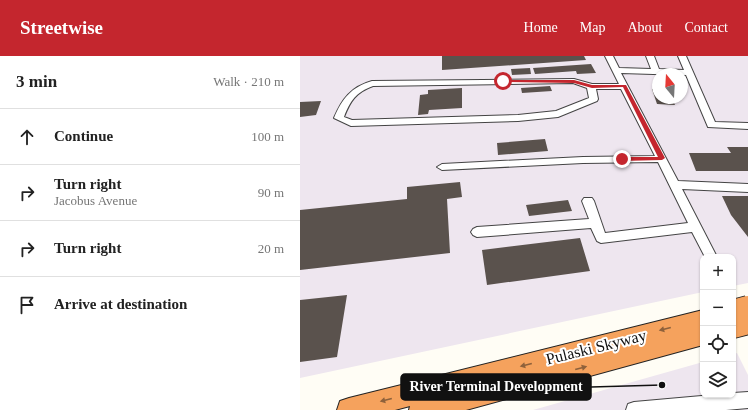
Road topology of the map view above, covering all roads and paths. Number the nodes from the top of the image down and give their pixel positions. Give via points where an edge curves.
1 (610, 56) edge
2 (650, 56) edge
3 (682, 56) edge
4 (654, 68) edge
5 (617, 70) junction
6 (652, 72) edge
7 (689, 73) joint
8 (624, 86) junction
9 (592, 87) junction
10 (748, 126) edge
11 (662, 158) junction
12 (442, 167) dead end
13 (675, 185) junction
14 (748, 188) edge
15 (588, 201) dead end
16 (596, 223) junction
17 (696, 227) junction
18 (477, 232) dead end
19 (710, 254) edge
20 (736, 308) edge
21 (748, 308) edge
22 (736, 310) edge
23 (700, 320) edge
24 (748, 323) edge
25 (736, 326) edge
26 (748, 334) edge
27 (700, 336) edge
28 (745, 403) edge
29 (349, 410) edge
30 (421, 410) edge
31 (634, 410) edge

1 - 5 street
2 - 4 street
3 - 7 street
5 - 6 street
5 - 8 street
7 - 10 street via 712,125
8 - 9 street
8 - 11 street
9 - 9 street via 574,81 372,84 357,89 347,98 339,118 351,123 518,118 558,114 594,100
11 - 12 street
11 - 13 street
13 - 14 street
13 - 17 street
15 - 16 street
16 - 17 street via 601,238
16 - 18 street
17 - 19 street
20 - 26 street
21 - 22 highway, bridge
23 -> 29 highway, Pulaski Skyway
24 - 25 highway, bridge
30 -> 27 highway, Pulaski Skyway
28 - 31 street

